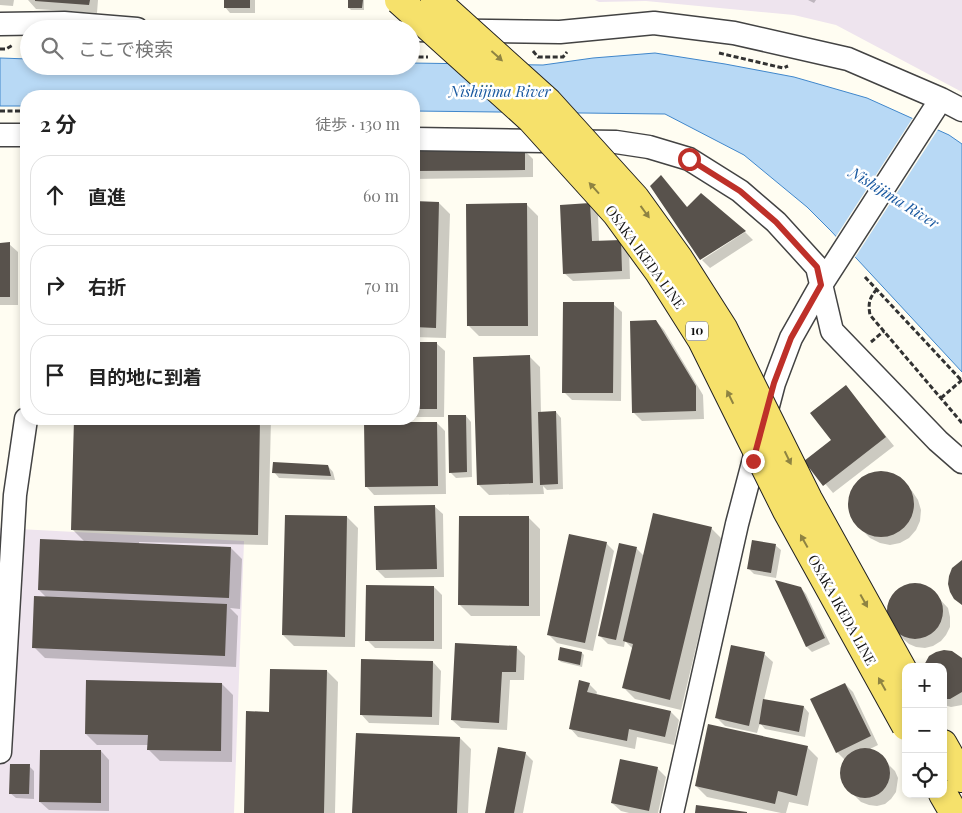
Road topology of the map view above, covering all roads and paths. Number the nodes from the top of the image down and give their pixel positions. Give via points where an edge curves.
1 (399, 0) edge
2 (435, 0) edge
3 (0, 24) edge
4 (20, 24) edge
5 (420, 30) edge
6 (13, 45) dead end
7 (0, 49) edge
8 (569, 50) dead end
9 (712, 50) dead end
10 (533, 51) dead end
11 (793, 64) dead end
12 (936, 106) junction
13 (962, 110) edge
14 (0, 111) edge
15 (20, 111) edge
16 (0, 135) edge
17 (20, 135) edge
18 (420, 139) edge
19 (865, 277) dead end
20 (821, 285) junction
21 (877, 289) junction
22 (962, 380) edge
23 (941, 398) junction
24 (962, 424) edge
25 (25, 425) edge
26 (962, 462) edge
27 (902, 669) edge
28 (902, 719) edge
29 (947, 751) edge
30 (0, 752) edge
31 (962, 778) edge
32 (945, 798) edge
33 (672, 813) edge
34 (954, 813) edge

28 -> 1 main road, OSAKA IKEDA LINE / 10, bridge via 787,511 702,340 659,272 616,213 530,119
2 -> 27 main road, OSAKA IKEDA LINE / 10, bridge via 548,102 635,198 680,258 723,328 808,499
3 - 4 street
5 - 12 street via 560,32 654,23 734,33 848,59
6 - 7 path
8 - 10 path via 563,57 538,57
9 - 11 path via 724,56 783,68
12 - 13 street
12 - 20 street
14 - 15 path
16 - 17 street
18 - 20 street via 616,142 649,147 689,159 740,191 776,222 817,267
19 - 21 path
20 - 26 street via 832,332
20 - 33 street via 791,338 774,383 737,524
21 - 22 path
21 - 23 path via 870,296 870,315
22 - 23 path
23 - 24 path
25 - 30 street via 15,495
29 - 31 main road
32 - 34 main road

